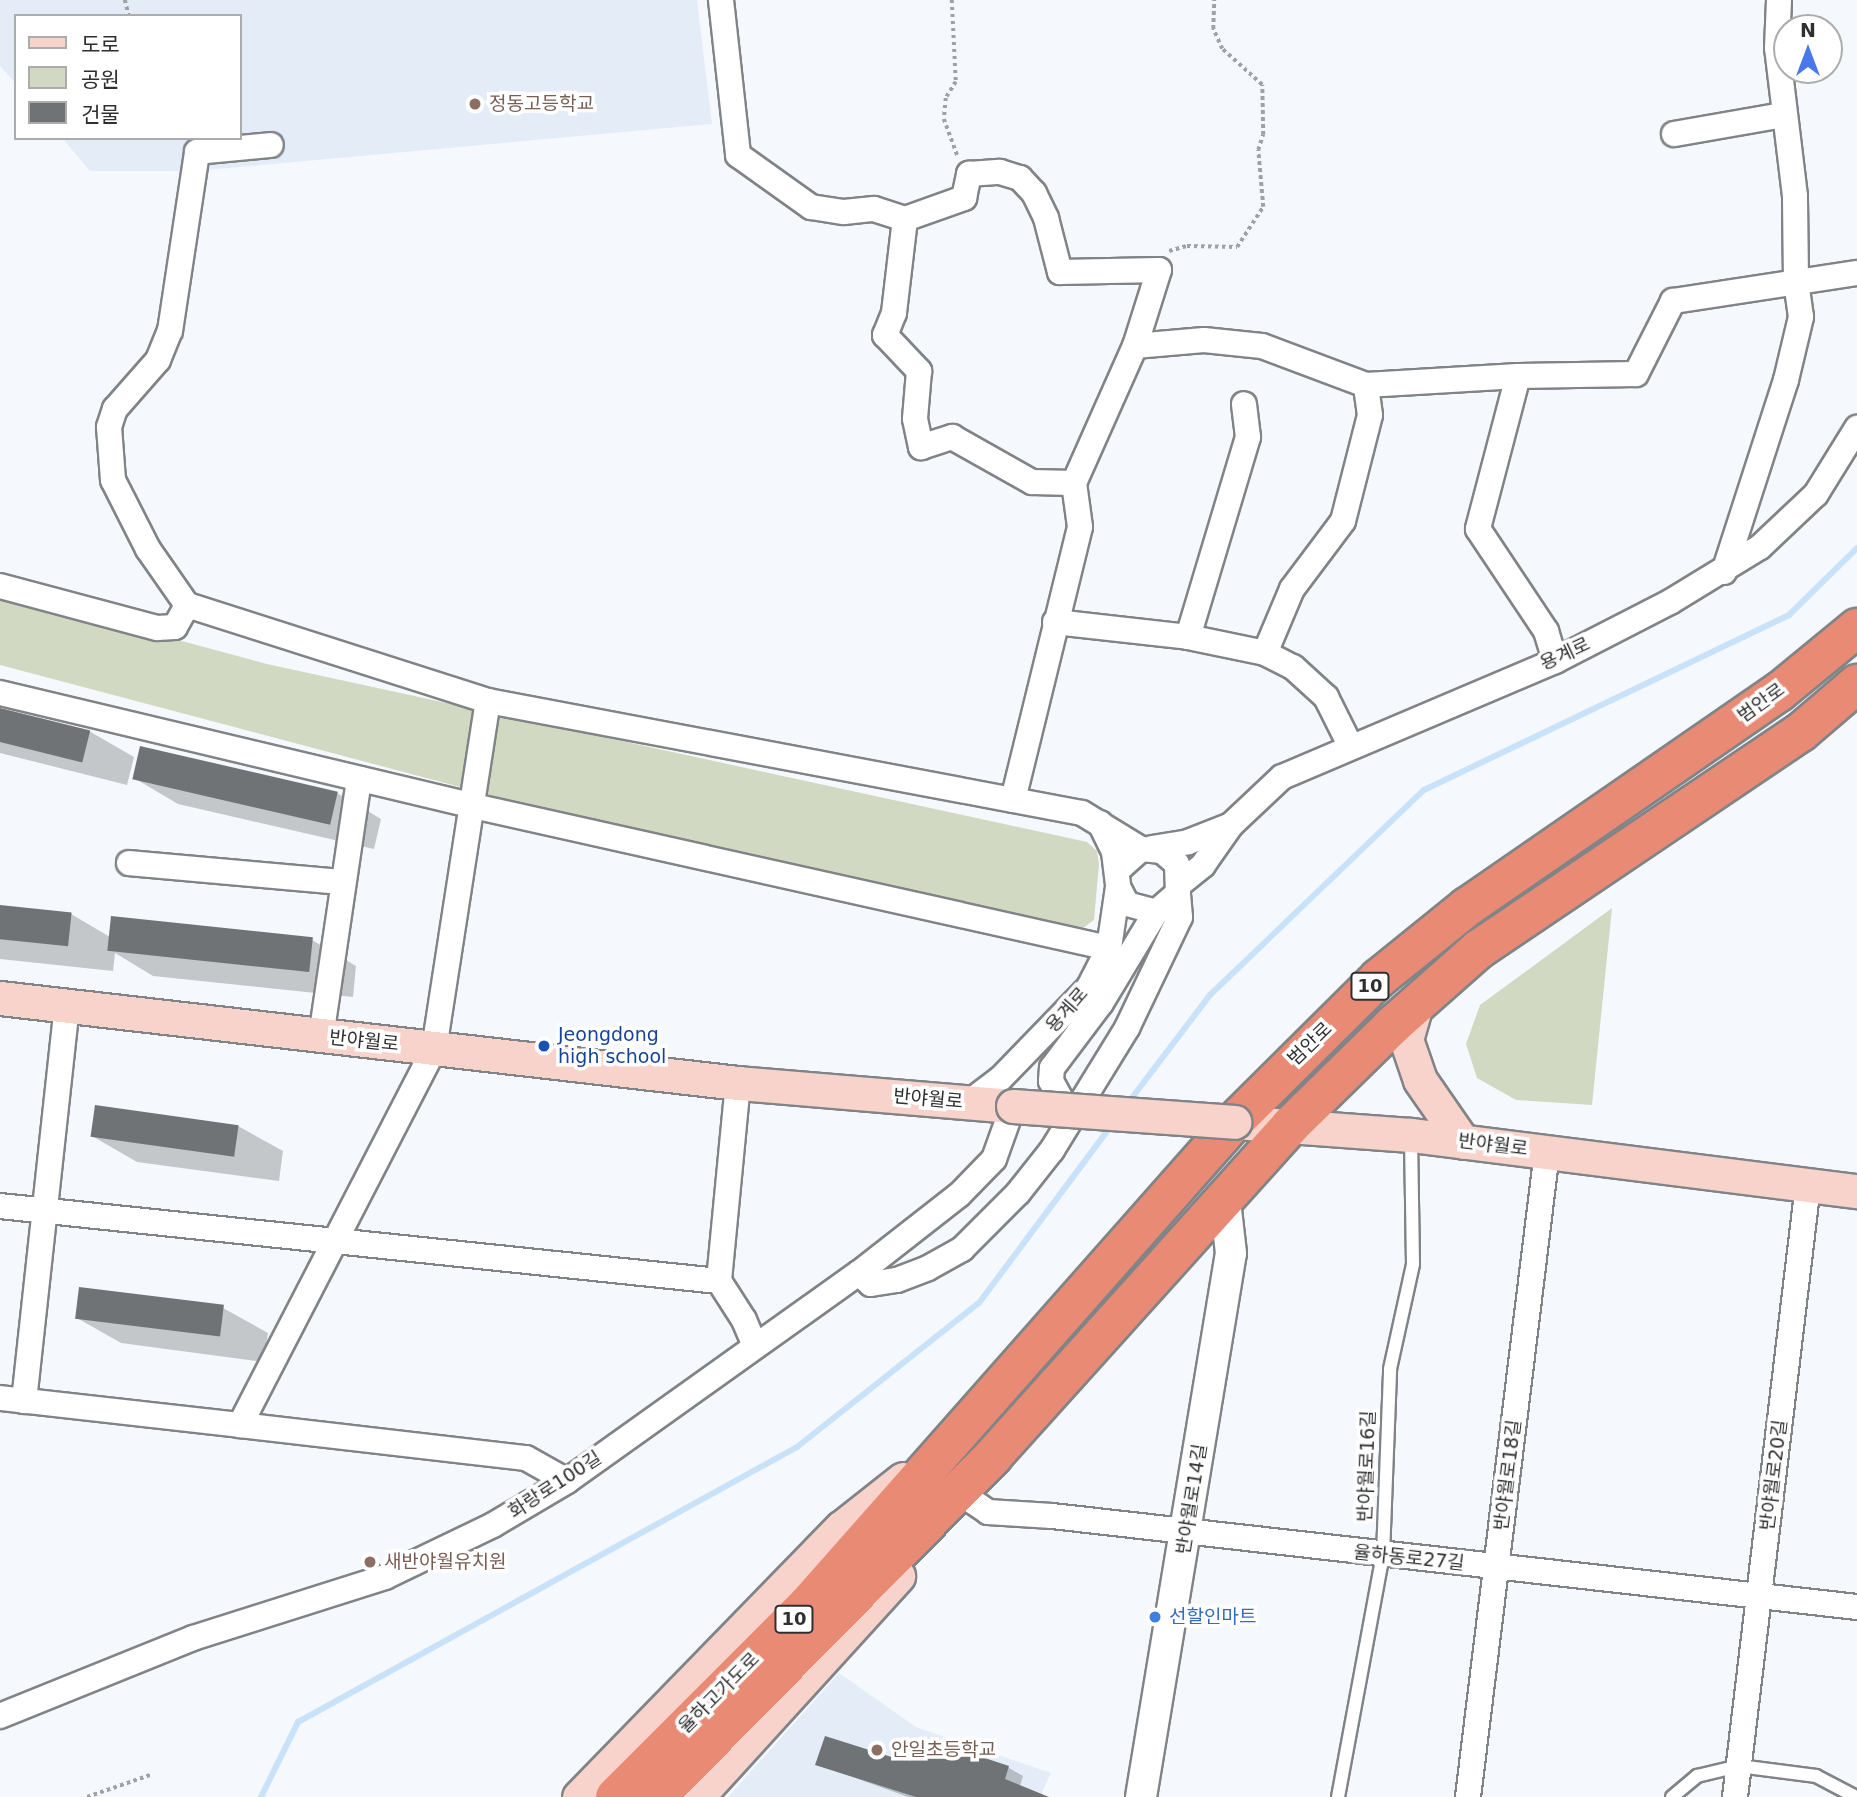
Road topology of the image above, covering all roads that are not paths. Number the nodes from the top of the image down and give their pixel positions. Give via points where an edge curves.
1 (721, 0) edge
2 (1779, 0) edge
3 (1783, 115) junction
4 (1674, 134) dead end
5 (271, 145) dead end
6 (905, 219) junction
7 (1857, 273) edge
8 (1796, 281) junction
9 (1135, 346) junction
10 (1518, 376) junction
11 (1366, 385) junction
12 (1244, 404) dead end
13 (1857, 428) edge
14 (1074, 483) junction
15 (1724, 572) junction
16 (0, 586) edge
17 (187, 605) junction
18 (1055, 622) junction
19 (1857, 628) edge
20 (1188, 638) junction
21 (1265, 653) junction
22 (1555, 661) junction
23 (1857, 684) edge
24 (0, 693) edge
25 (488, 701) junction
26 (1350, 745) junction
27 (359, 779) junction
28 (1013, 800) junction
29 (469, 805) junction
30 (1099, 820) junction
31 (1231, 825) junction
32 (1147, 849) junction
33 (129, 863) dead end
34 (1118, 878) junction
35 (343, 882) junction
36 (1180, 888) junction
37 (1156, 912) junction
38 (1109, 948) junction
39 (0, 998) edge
40 (67, 1004) junction
41 (1416, 1004) junction
42 (321, 1037) junction
43 (435, 1049) junction
44 (738, 1083) junction
45 (968, 1102) junction
46 (1013, 1106) junction
47 (1068, 1110) junction
48 (1234, 1122) junction
49 (1291, 1125) junction
50 (1411, 1135) junction
51 (1463, 1142) junction
52 (1547, 1152) junction
53 (1808, 1185) junction
54 (1857, 1191) edge
55 (1225, 1201) junction
56 (0, 1206) edge
57 (43, 1211) junction
58 (338, 1242) junction
59 (859, 1273) junction
60 (719, 1282) junction
61 (755, 1346) junction
62 (12, 1400) edge
63 (240, 1425) junction
64 (963, 1432) junction
65 (993, 1456) junction
66 (567, 1481) junction
67 (966, 1497) junction
68 (1186, 1534) junction
69 (1383, 1555) junction
70 (1497, 1568) junction
71 (1760, 1596) junction
72 (1857, 1607) edge
73 (0, 1716) edge
74 (1739, 1766) junction
75 (579, 1797) edge
76 (615, 1797) edge
77 (657, 1797) edge
78 (697, 1797) edge
79 (1141, 1797) edge
80 (1338, 1797) edge
81 (1468, 1797) edge
82 (1672, 1797) edge
83 (1735, 1797) edge
84 (1856, 1797) edge

1 - 6 street via 738,155 811,207 844,212 874,209
2 - 3 street
3 - 4 street
3 - 8 street via 1795,196
5 - 17 street via 197,152 170,331 158,360 115,409 109,426 113,480 148,549
6 - 9 street via 964,198 969,174 1000,172 1020,177 1046,218 1060,272 1159,270
6 - 14 street via 894,313 885,335 919,371 915,419 922,447 952,437 1032,482
7 - 8 street
8 - 10 street via 1673,301 1636,374
8 - 15 street via 1801,317 1787,380
9 - 11 street via 1204,341 1262,346
9 - 14 street
10 - 11 street
10 - 22 street via 1478,529 1546,631
11 - 21 street via 1370,415 1343,521 1292,589
12 - 20 street via 1248,438
13 - 15 street, 용계로 via 1816,494 1790,523
14 - 18 street via 1080,527
15 - 22 street, 용계로
16 - 17 street via 157,628 175,627
17 - 25 street
18 - 20 street
18 - 28 street
19 - 48 highway, 범안로 / 10 via 1779,692 1467,906 1379,978
20 - 21 street
21 - 26 street via 1293,667 1326,697
22 - 26 street, 용계로
23 - 41 highway, 10 via 1801,732 1479,949
24 - 27 street
25 - 28 street
25 - 29 street
26 - 31 street, 용계로 via 1282,777
27 - 29 street
27 - 35 street
28 - 30 street
29 - 38 street
29 - 43 street
30 - 32 street
30 - 34 street
31 - 32 street, 용계로 via 1188,842
31 - 36 street, 용계로
32 - 34 street
32 - 36 street via 1177,864
33 - 35 street
34 - 37 street via 1128,904
34 - 38 street, 용계로
35 - 42 street
36 - 37 street
36 - 59 street via 1180,917 1108,1063 1052,1150 1009,1204 962,1249 928,1268 871,1284
37 - 47 street, 용계로 via 1101,1003 1052,1068 1051,1081
38 - 45 street, 용계로 via 1089,987 1069,1011 1000,1079
39 - 40 main road, 반야월로
40 - 42 main road, 반야월로
40 - 57 street
41 - 49 highway, 10
41 - 51 main road via 1406,1039 1416,1070
42 - 43 main road, 반야월로
43 - 44 main road, 반야월로
43 - 58 street
44 - 45 main road, 반야월로
44 - 60 street
45 - 46 main road, 반야월로
46 - 47 main road, 반야월로, bridge
46 - 59 street, 화랑로100길 via 994,1159 980,1175
47 - 48 main road, 반야월로, bridge
48 - 49 main road, 반야월로
48 - 64 highway, 범안로 / 10
49 - 50 main road, 반야월로
49 - 55 highway, 10
50 - 51 main road, 반야월로
50 - 69 lane, 반야월로16길 via 1413,1264 1390,1369
51 - 52 main road, 반야월로
52 - 53 main road, 반야월로
52 - 70 street, 반야월로18길
53 - 54 main road, 반야월로
53 - 71 street, 반야월로20길
55 - 65 highway, 10
55 - 68 street, 반야월로14길 via 1231,1252
56 - 57 street
57 - 58 street
57 - 62 street
58 - 60 street
58 - 63 street
59 - 61 street, 화랑로100길
60 - 61 street
61 - 66 street, 화랑로100길
62 - 63 street
63 - 66 street via 526,1458
64 - 75 main road via 841,1528
64 - 76 highway, 율하고가도로 / 10 via 807,1605
65 - 67 main road
65 - 77 highway, 율하고가도로 / 10
66 - 73 street, 화랑로100길 via 442,1553 386,1577 193,1638
67 - 68 street, 율하동로27길 via 988,1513
67 - 78 main road
68 - 69 street, 율하동로27길
68 - 79 street, 반야월로14길
69 - 70 street, 율하동로27길
69 - 80 lane, 반야월로16길
70 - 71 street, 율하동로27길
70 - 81 street, 반야월로18길
71 - 72 street, 율하동로27길
71 - 74 street, 반야월로20길
74 - 82 lane via 1696,1776
74 - 83 street, 반야월로20길
74 - 84 lane via 1816,1776

